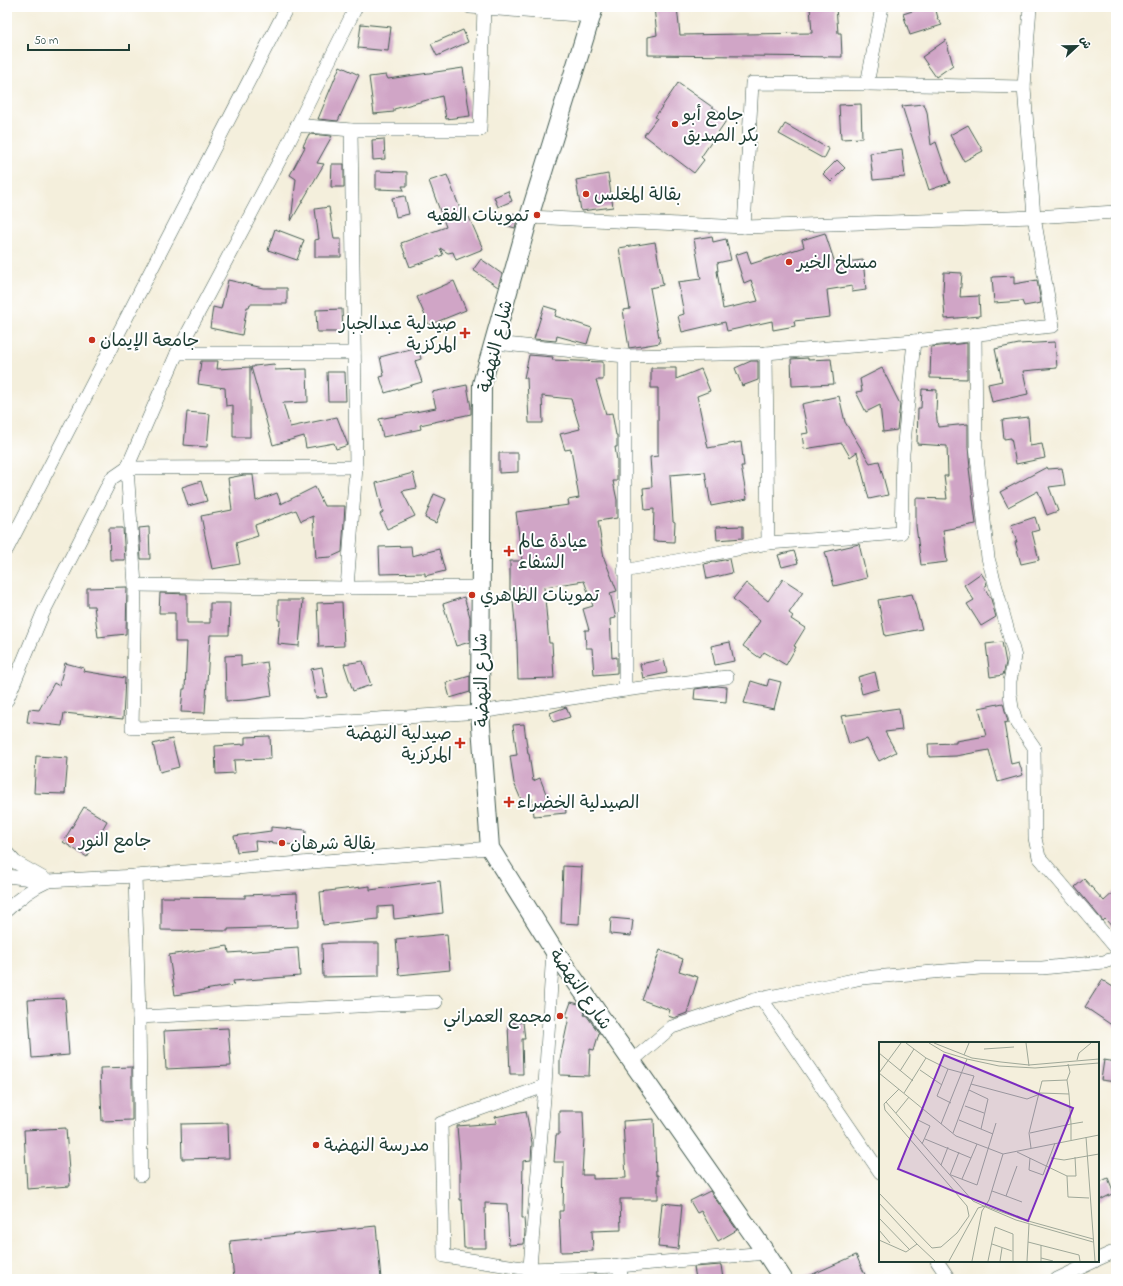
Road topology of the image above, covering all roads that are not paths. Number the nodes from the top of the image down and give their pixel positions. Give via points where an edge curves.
1 (287, 7) edge
2 (356, 7) edge
3 (470, 7) edge
4 (882, 7) edge
5 (1030, 7) edge
6 (484, 8) junction
7 (592, 12) edge
8 (867, 84) junction
9 (1024, 87) junction
10 (297, 125) junction
11 (351, 130) junction
12 (1116, 212) edge
13 (1034, 216) junction
14 (529, 217) junction
15 (744, 226) junction
16 (975, 334) junction
17 (914, 340) junction
18 (494, 343) junction
19 (177, 353) junction
20 (354, 353) junction
21 (766, 353) junction
22 (624, 356) junction
23 (356, 467) junction
24 (127, 468) junction
25 (768, 543) junction
26 (7, 549) edge
27 (624, 571) junction
28 (135, 585) junction
29 (480, 587) junction
30 (347, 588) junction
31 (727, 677) dead end
32 (625, 690) junction
33 (7, 700) edge
34 (480, 712) junction
35 (490, 848) junction
36 (7, 853) edge
37 (7, 876) edge
38 (135, 876) junction
39 (48, 881) junction
40 (7, 910) edge
41 (1116, 948) edge
42 (553, 949) junction
43 (1116, 958) edge
44 (761, 998) junction
45 (436, 1002) dead end
46 (139, 1016) junction
47 (632, 1062) junction
48 (544, 1086) junction
49 (879, 1171) edge
50 (141, 1175) dead end
51 (1116, 1251) edge
52 (766, 1253) junction
53 (1099, 1259) edge
54 (938, 1262) edge
55 (1093, 1262) edge
56 (619, 1266) junction
57 (529, 1274) edge
58 (622, 1279) edge
59 (783, 1279) edge
60 (949, 1279) edge
61 (1057, 1279) edge

1 - 26 street
2 - 10 street
3 - 6 street
4 - 8 street
5 - 9 street
6 - 7 street
6 - 11 street via 480,130
7 - 14 street, شارع النهضة
8 - 9 street
8 - 15 street via 752,84
9 - 13 street
10 - 11 street
10 - 19 street
11 - 20 street
12 - 13 street
13 - 15 street
13 - 16 street via 1053,326
14 - 15 street
14 - 18 street, شارع النهضة
16 - 17 street
16 - 41 street via 976,447 988,558 1015,657 1010,681 1012,708 1016,721 1034,747 1035,838 1039,857
17 - 21 street
17 - 25 street via 902,453 901,533
18 - 22 street
18 - 29 street, شارع النهضة via 482,384
19 - 20 street
19 - 24 street
20 - 23 street
21 - 22 street
21 - 25 street
22 - 27 street
23 - 24 street
23 - 30 street
24 - 28 street
24 - 33 street via 111,480 43,613
25 - 27 street
27 - 32 street
28 - 30 street
28 - 34 street via 132,728 303,724
29 - 30 street
29 - 34 street, شارع النهضة
31 - 32 street
32 - 34 street
34 - 35 street, شارع النهضة
35 - 38 street
35 - 42 street, شارع النهضة
36 - 39 street via 15,862
37 - 39 street
38 - 39 street
38 - 46 street
39 - 40 street via 33,888
42 - 47 street, شارع النهضة
42 - 48 street
43 - 44 street via 1104,962 1042,968 980,968 862,978
44 - 47 street via 672,1027
44 - 49 street
45 - 46 street
46 - 50 street
47 - 52 street, شارع النهضة
48 - 57 street
48 - 57 street via 441,1123 444,1256
51 - 53 street
52 - 56 street
52 - 59 street, شارع النهضة
54 - 60 street
55 - 61 street
56 - 57 street
56 - 58 street

